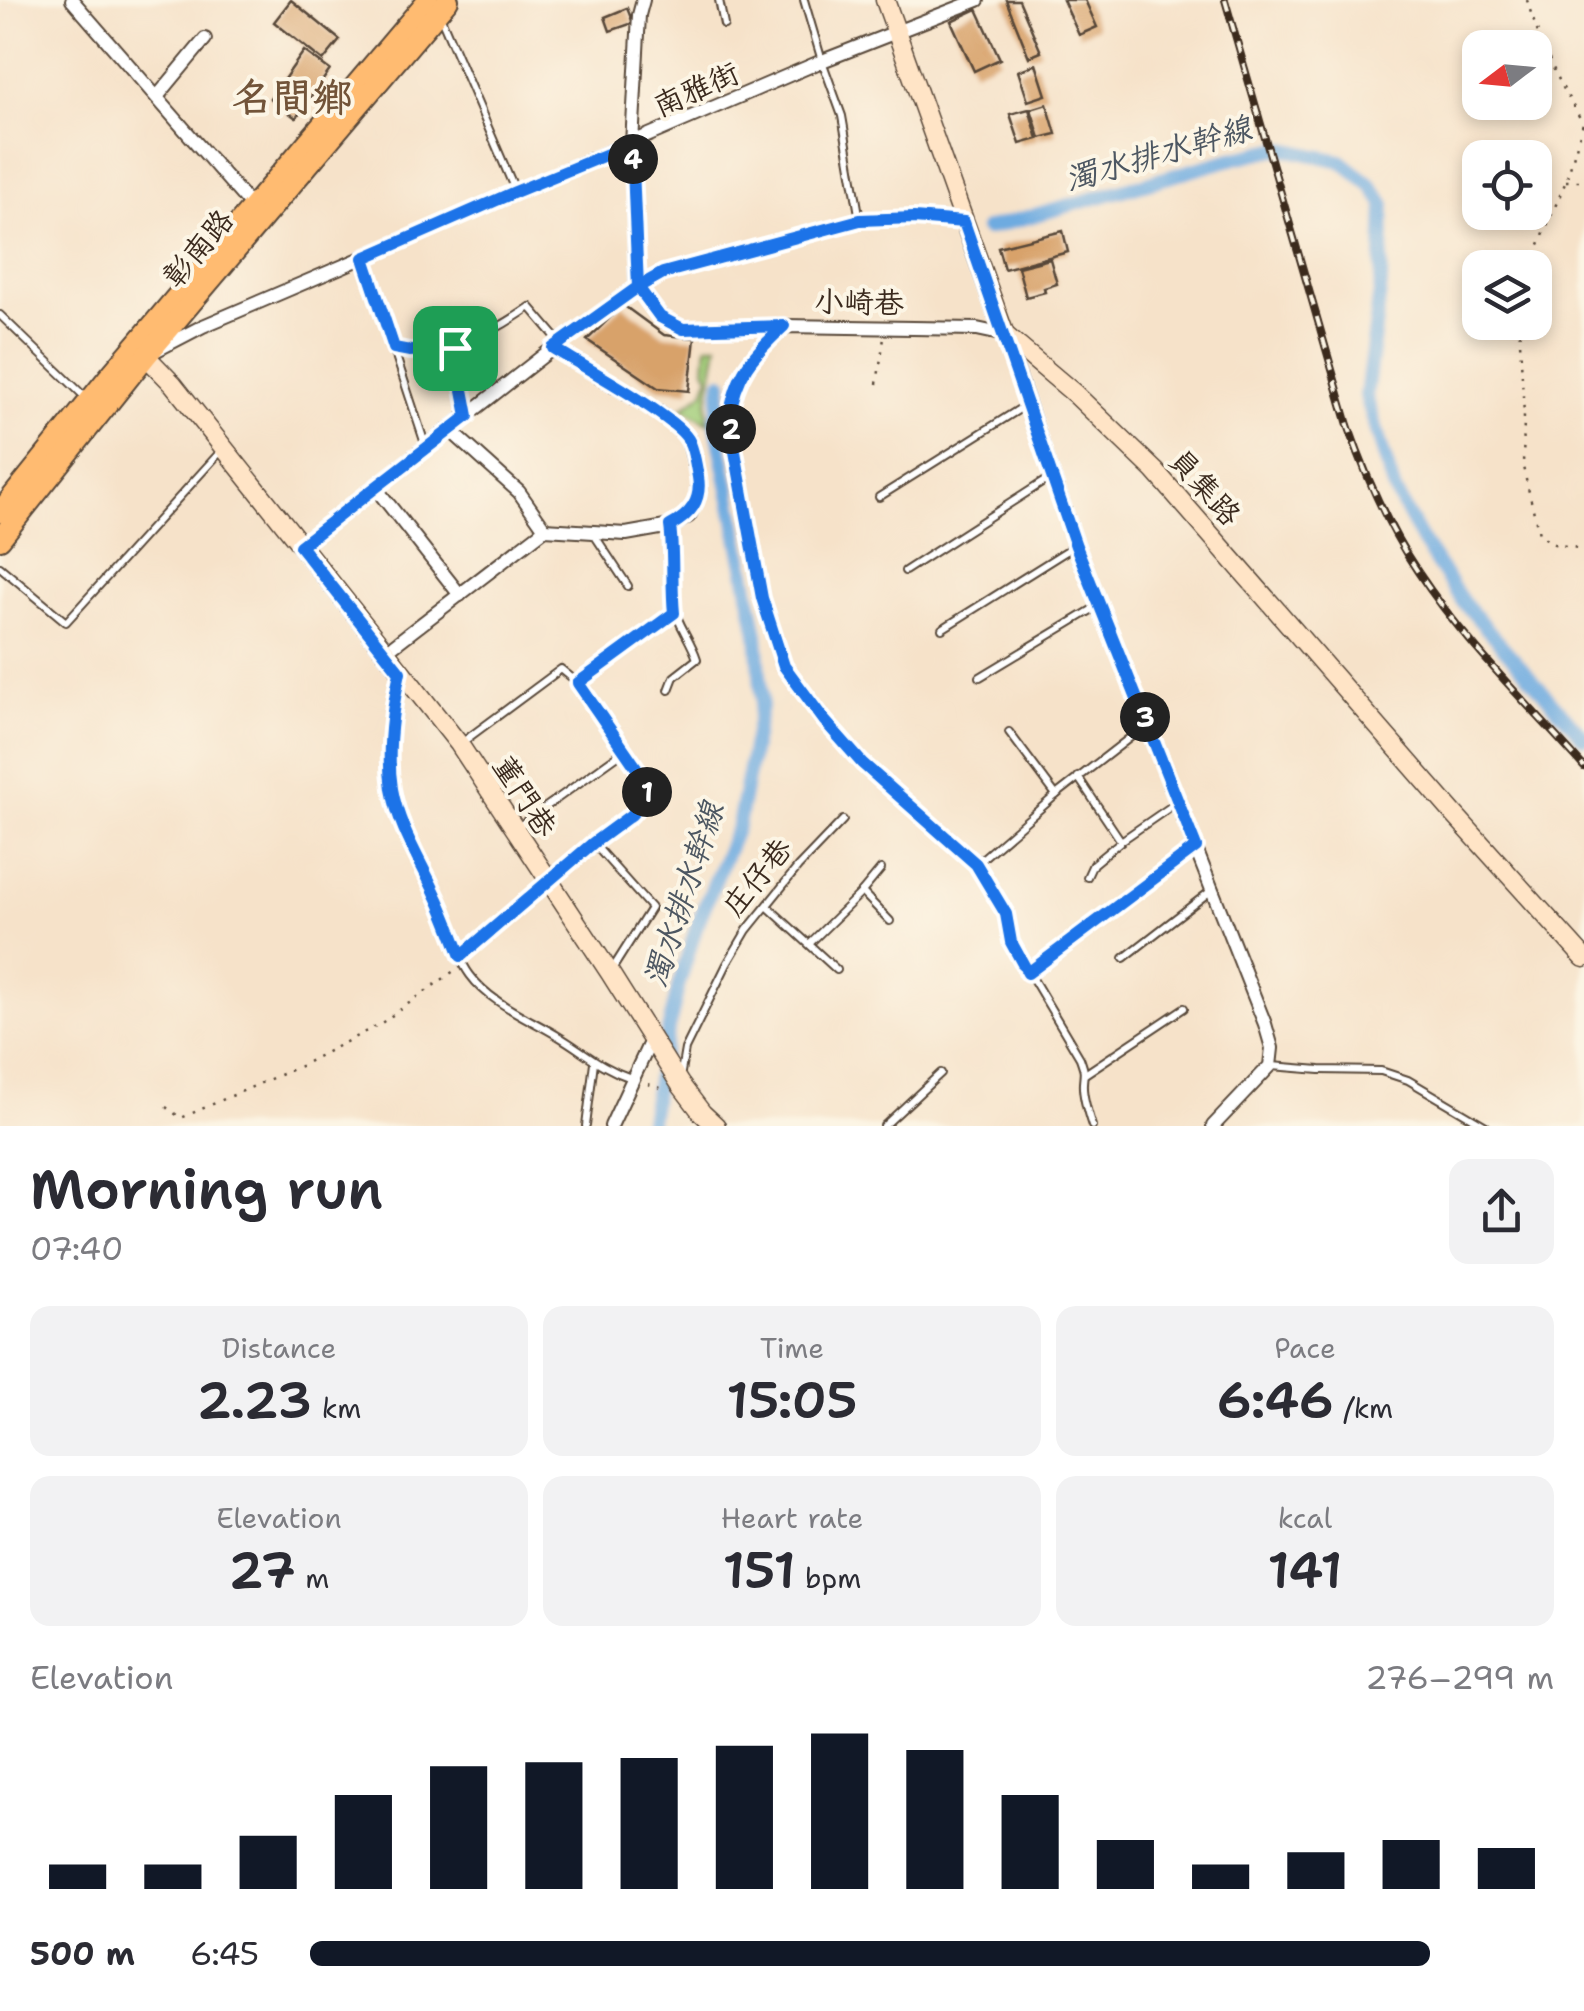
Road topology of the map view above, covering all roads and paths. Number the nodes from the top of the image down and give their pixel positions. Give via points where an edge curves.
1 (72, 0) edge
2 (642, 0) edge
3 (719, 0) edge
4 (804, 0) edge
5 (885, 0) edge
6 (978, 0) edge
7 (1528, 0) edge
8 (437, 3) edge
9 (724, 26) dead end
10 (896, 33) junction
11 (205, 39) dead end
12 (822, 61) junction
13 (156, 97) junction
14 (632, 144) junction
15 (1566, 181) junction
16 (1584, 181) edge
17 (515, 192) junction
18 (252, 208) junction
19 (860, 220) junction
20 (964, 222) junction
21 (1537, 250) edge
22 (364, 258) junction
23 (638, 287) junction
24 (0, 315) edge
25 (784, 326) junction
26 (886, 327) junction
27 (1005, 335) junction
28 (1520, 340) edge
29 (557, 345) junction
30 (394, 348) junction
31 (455, 348) junction
32 (141, 351) junction
33 (878, 384) dead end
34 (1028, 403) junction
35 (96, 406) junction
36 (468, 416) junction
37 (450, 430) junction
38 (426, 448) junction
39 (224, 449) junction
40 (1052, 476) junction
41 (375, 487) junction
42 (879, 497) dead end
43 (0, 512) edge
44 (670, 526) junction
45 (545, 529) junction
46 (592, 532) junction
47 (0, 539) edge
48 (300, 546) junction
49 (1076, 546) junction
50 (1584, 549) edge
51 (0, 567) edge
52 (905, 570) dead end
53 (628, 586) dead end
54 (460, 595) junction
55 (1100, 606) junction
56 (674, 613) junction
57 (942, 629) dead end
58 (385, 652) junction
59 (400, 672) junction
60 (980, 677) dead end
61 (578, 683) junction
62 (668, 690) dead end
63 (1148, 724) junction
64 (1009, 732) dead end
65 (459, 744) junction
66 (625, 750) junction
67 (1078, 777) junction
68 (1056, 795) junction
69 (1178, 802) junction
70 (842, 820) dead end
71 (514, 830) junction
72 (1121, 841) junction
73 (593, 843) junction
74 (1196, 847) junction
75 (976, 864) junction
76 (881, 869) dead end
77 (1087, 877) dead end
78 (549, 882) junction
79 (1213, 890) junction
80 (862, 892) junction
81 (767, 906) junction
82 (890, 921) dead end
83 (810, 943) junction
84 (1124, 958) dead end
85 (1584, 958) edge
86 (462, 960) junction
87 (838, 970) dead end
88 (610, 973) junction
89 (1028, 973) junction
90 (1184, 1008) dead end
91 (652, 1038) junction
92 (594, 1062) junction
93 (1270, 1066) junction
94 (941, 1073) dead end
95 (1085, 1074) junction
96 (632, 1079) junction
97 (682, 1086) junction
98 (166, 1107) dead end
99 (586, 1126) edge
100 (611, 1126) edge
101 (716, 1126) edge
102 (884, 1126) edge
103 (1092, 1126) edge
104 (1213, 1126) edge
105 (1486, 1126) edge

1 - 13 street, 彰南路
2 - 14 street
3 - 9 lane
4 - 12 lane
5 - 10 main road, 員集路
6 - 10 street, 南雅街
7 - 15 path via 1551,66 1583,123
8 - 17 lane
8 - 18 main road, 彰南路
8 - 32 main road, 彰南路
10 - 12 street, 南雅街
10 - 20 main road, 員集路
11 - 13 street
12 - 14 street, 南雅街
12 - 19 lane via 842,116
13 - 18 street, 彰南路
14 - 17 street, 南雅街
14 - 23 street
15 - 16 path
15 - 21 path
17 - 22 street, 南雅街
18 - 32 main road, 彰南路
19 - 20 lane
19 - 23 lane via 663,273
20 - 27 main road, 員集路
22 - 30 lane
22 - 32 street, 南雅街
23 - 25 street via 660,317 683,329
23 - 29 street
24 - 35 lane
25 - 26 street, 小崎巷
25 - 75 lane, 小崎巷 via 755,354 734,391 729,419 762,598 784,666 862,763
26 - 27 street, 小崎巷 via 977,328
26 - 33 path
27 - 34 street
27 - 85 main road, 員集路 via 1155,471
28 - 50 path via 1523,467 1538,534
29 - 31 lane via 530,307
29 - 36 street
29 - 44 street via 688,438 697,498 689,516
30 - 31 lane
30 - 38 lane
31 - 36 lane
32 - 35 main road, 彰南路
32 - 39 main road, 董門巷
34 - 40 street
34 - 42 lane
35 - 43 main road, 彰南路
35 - 47 main road, 彰南路
36 - 37 street
37 - 38 street
37 - 45 street via 519,492
38 - 41 street
39 - 48 main road, 董門巷
39 - 51 lane via 66,622
40 - 49 street
40 - 52 lane
41 - 48 street
41 - 54 street
44 - 46 street
44 - 56 lane
45 - 46 street
45 - 54 street
46 - 53 lane
48 - 58 main road, 董門巷
49 - 55 street
49 - 57 lane
54 - 58 street
55 - 60 lane
55 - 63 street
56 - 61 lane
56 - 62 lane via 696,659
58 - 59 main road, 董門巷
59 - 65 main road, 董門巷
59 - 86 lane via 392,786 411,847
61 - 65 lane via 561,669
61 - 66 lane
63 - 67 lane
63 - 69 street
64 - 68 lane
65 - 71 main road, 董門巷
66 - 71 lane
66 - 73 lane via 649,786 646,798
67 - 68 lane
67 - 72 lane
68 - 75 lane
69 - 72 lane
69 - 74 street
70 - 81 lane, 庄仔巷
71 - 78 main road, 董門巷
72 - 77 lane
73 - 78 lane
73 - 88 lane via 651,908
74 - 79 street
74 - 89 lane
75 - 89 lane, 小崎巷 via 1006,914 1011,942
76 - 80 lane
78 - 86 lane
78 - 88 main road, 董門巷
79 - 84 lane
79 - 93 street via 1266,1024
80 - 82 lane
80 - 83 lane
81 - 83 lane
81 - 97 lane, 庄仔巷 via 706,1004 685,1049
83 - 87 lane
86 - 92 lane via 487,992
86 - 98 path via 380,1024 300,1066 181,1118
88 - 91 main road, 董門巷
89 - 95 lane, 小崎巷
90 - 95 lane
91 - 96 street
91 - 97 main road, 董門巷
92 - 96 lane
92 - 99 lane
93 - 104 street
93 - 105 lane via 1381,1072 1408,1080
94 - 102 lane
95 - 103 lane, 小崎巷
96 - 97 path
96 - 100 street
97 - 101 main road

